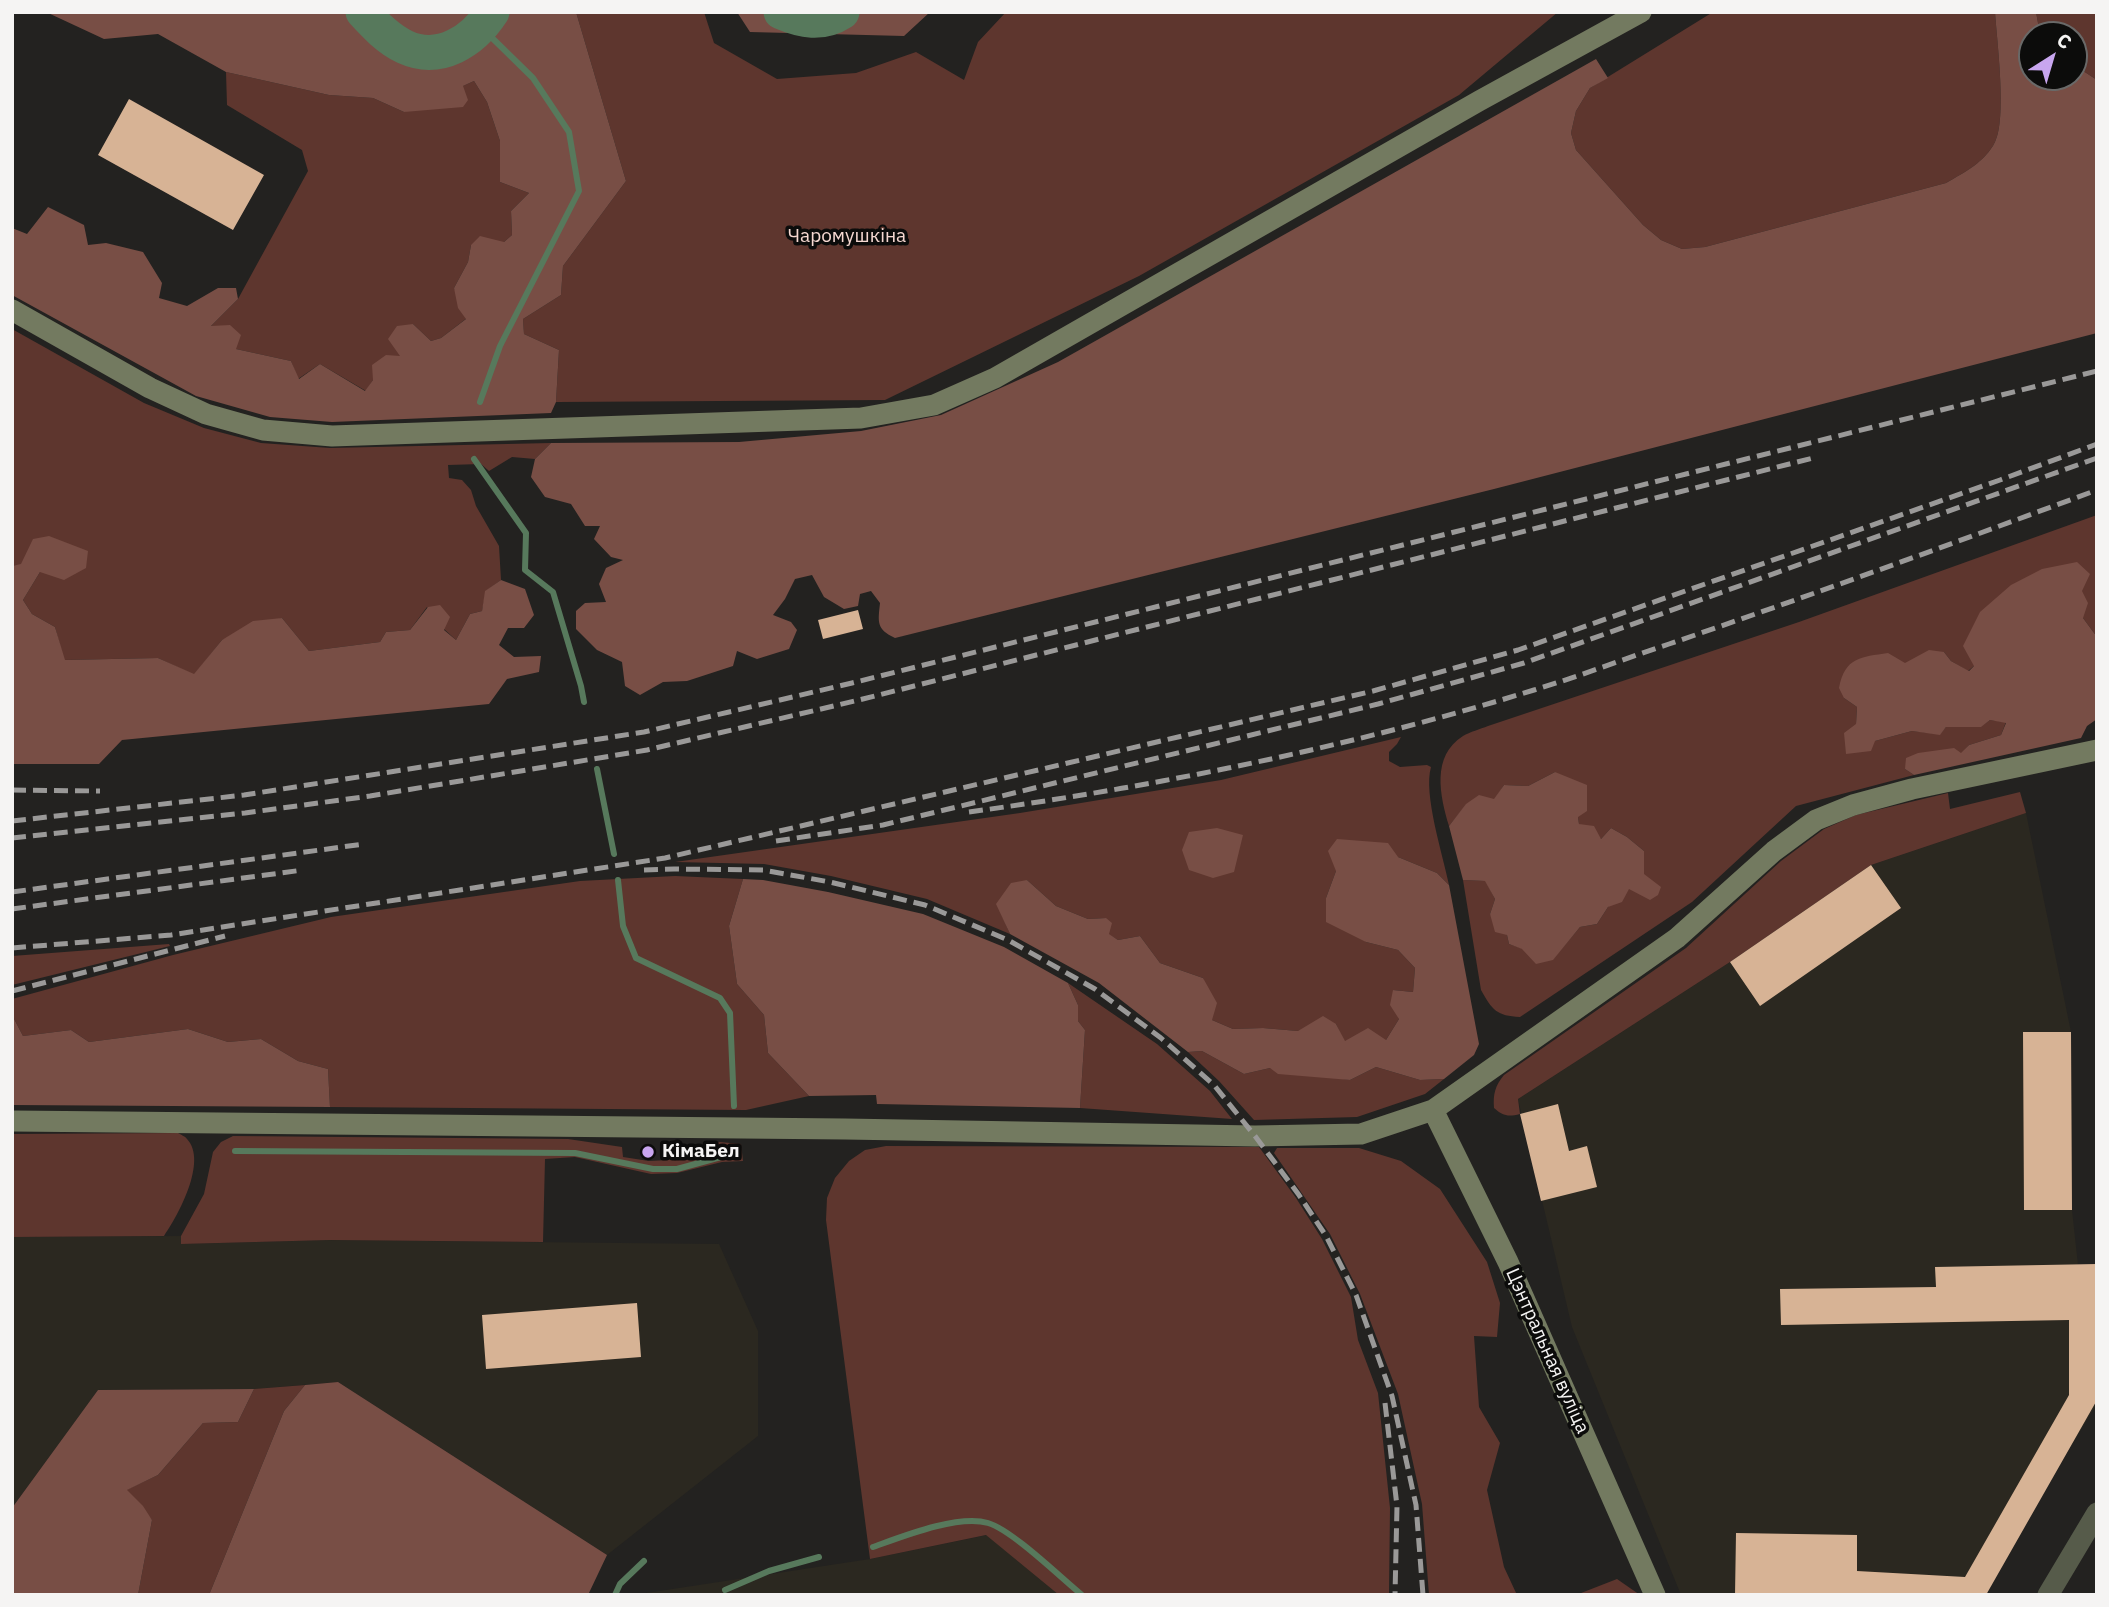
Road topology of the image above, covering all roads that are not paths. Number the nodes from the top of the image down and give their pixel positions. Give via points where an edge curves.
1 (1641, 12) edge
2 (12, 310) edge
3 (2097, 750) edge
4 (1433, 1110) junction
5 (12, 1121) edge
6 (2097, 1513) edge
7 (1655, 1595) edge
8 (2048, 1595) edge

1 - 2 street via 995,378 934,405 861,418 332,436 263,430 206,414 150,388
3 - 4 street via 1912,789 1816,820 1774,851 1678,938
4 - 5 street via 1361,1134 1277,1136
4 - 7 street, Цэнтральная вуліца via 1508,1262
6 - 8 street

